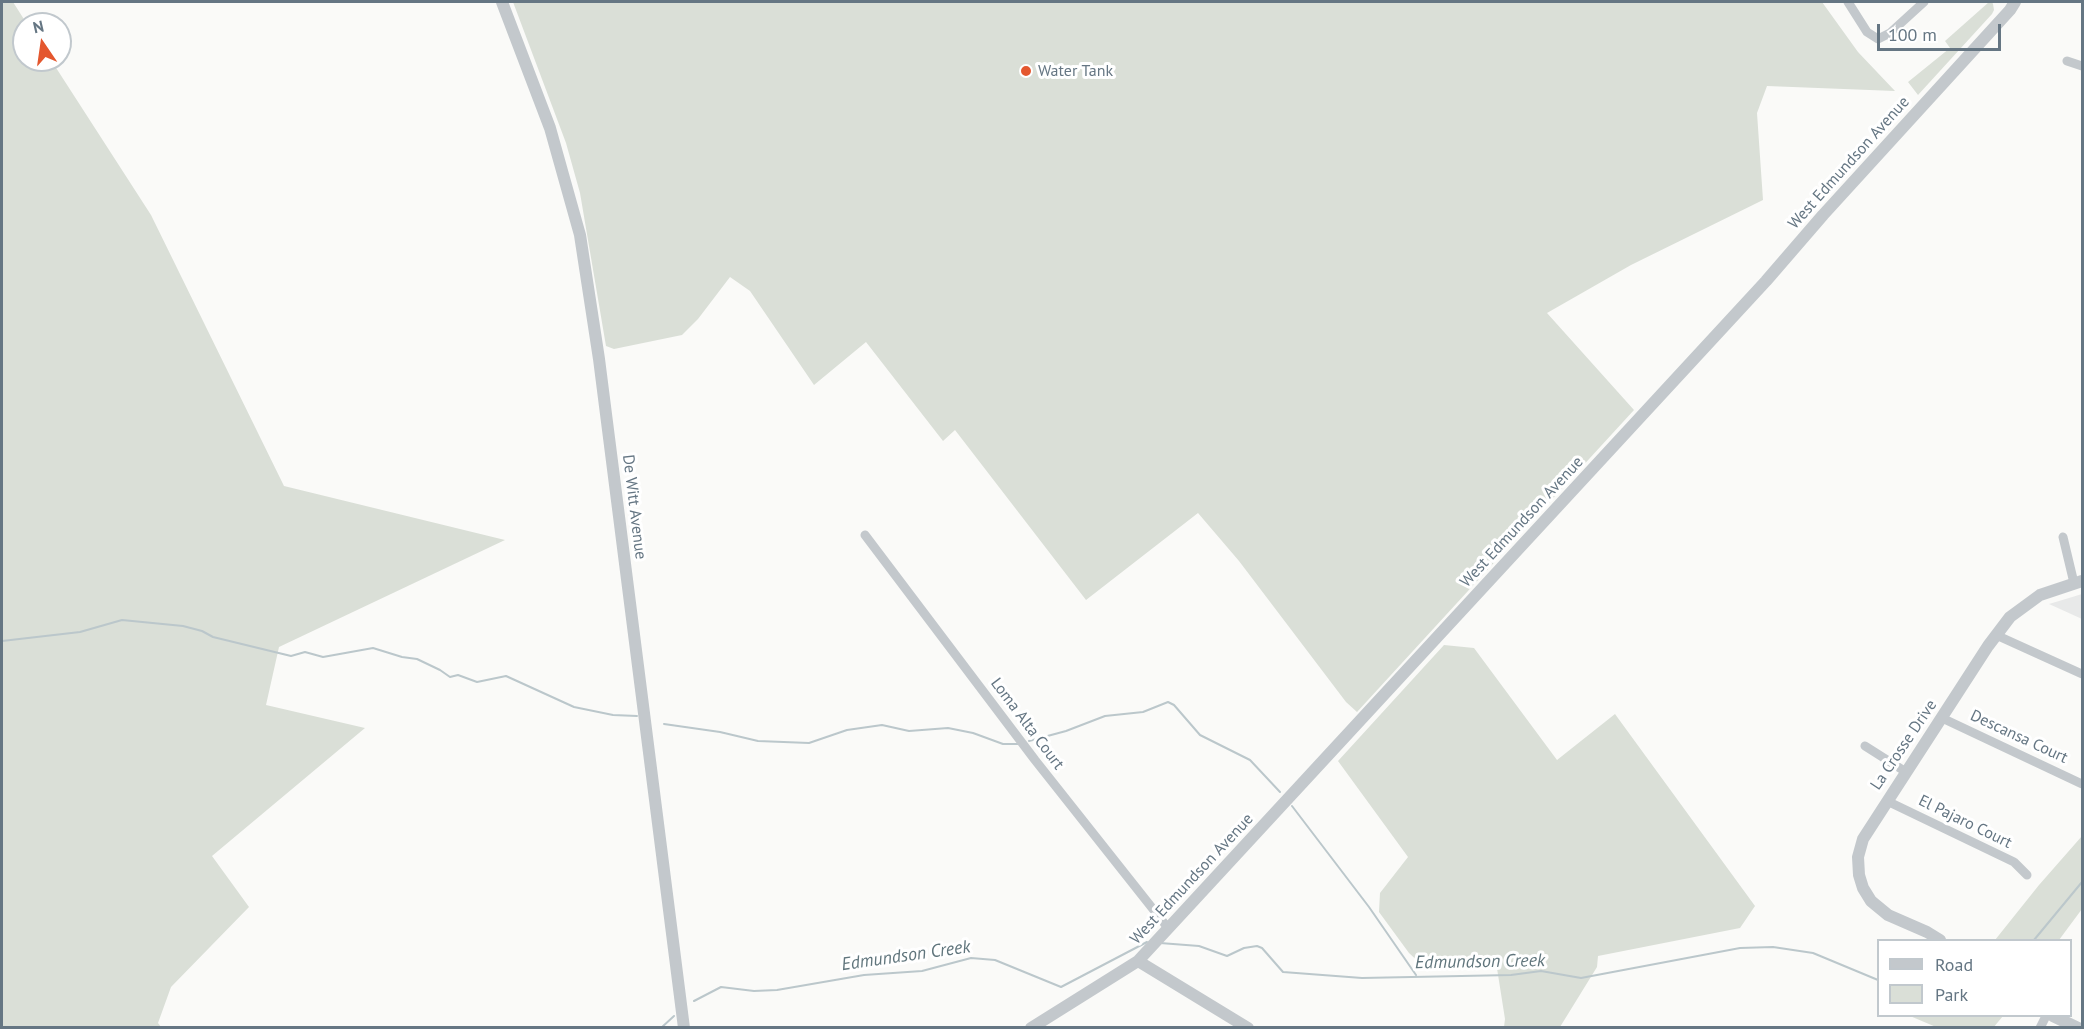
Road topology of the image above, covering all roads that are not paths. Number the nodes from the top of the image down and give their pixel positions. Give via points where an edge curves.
1 (502, 2) edge
2 (1848, 2) edge
3 (1923, 2) edge
4 (2024, 2) edge
5 (2010, 4) edge
6 (2067, 61) dead end
7 (2082, 66) edge
8 (865, 535) dead end
9 (2063, 537) dead end
10 (2078, 582) edge
11 (1996, 635) junction
12 (2082, 674) edge
13 (1942, 718) junction
14 (1865, 746) dead end
15 (1906, 772) junction
16 (2082, 784) edge
17 (1887, 801) junction
18 (2027, 875) dead end
19 (1168, 928) junction
20 (1938, 939) edge
21 (1138, 961) junction
22 (2056, 1017) edge
23 (684, 1028) edge
24 (1031, 1028) edge
25 (1248, 1028) edge
26 (2078, 1028) edge

1 - 23 street, De Witt Avenue via 550,128 580,235
2 - 3 street via 1867,32 1878,39
4 - 5 street, West Edmundson Avenue
5 - 19 street, West Edmundson Avenue via 1683,372
6 - 7 street
8 - 19 street, Loma Alta Court
9 - 10 street
10 - 11 street, La Crosse Drive via 2026,604
11 - 12 street
11 - 13 street, La Crosse Drive
13 - 15 street, La Crosse Drive
13 - 16 street, Descansa Court
14 - 15 street
15 - 17 street, La Crosse Drive
17 - 18 street, El Pajaro Court via 2014,862
17 - 20 street, La Crosse Drive via 1863,839 1858,857 1863,888 1888,915
19 - 21 street, West Edmundson Avenue
21 - 24 street, West Edmundson Avenue
21 - 25 street
22 - 26 street

